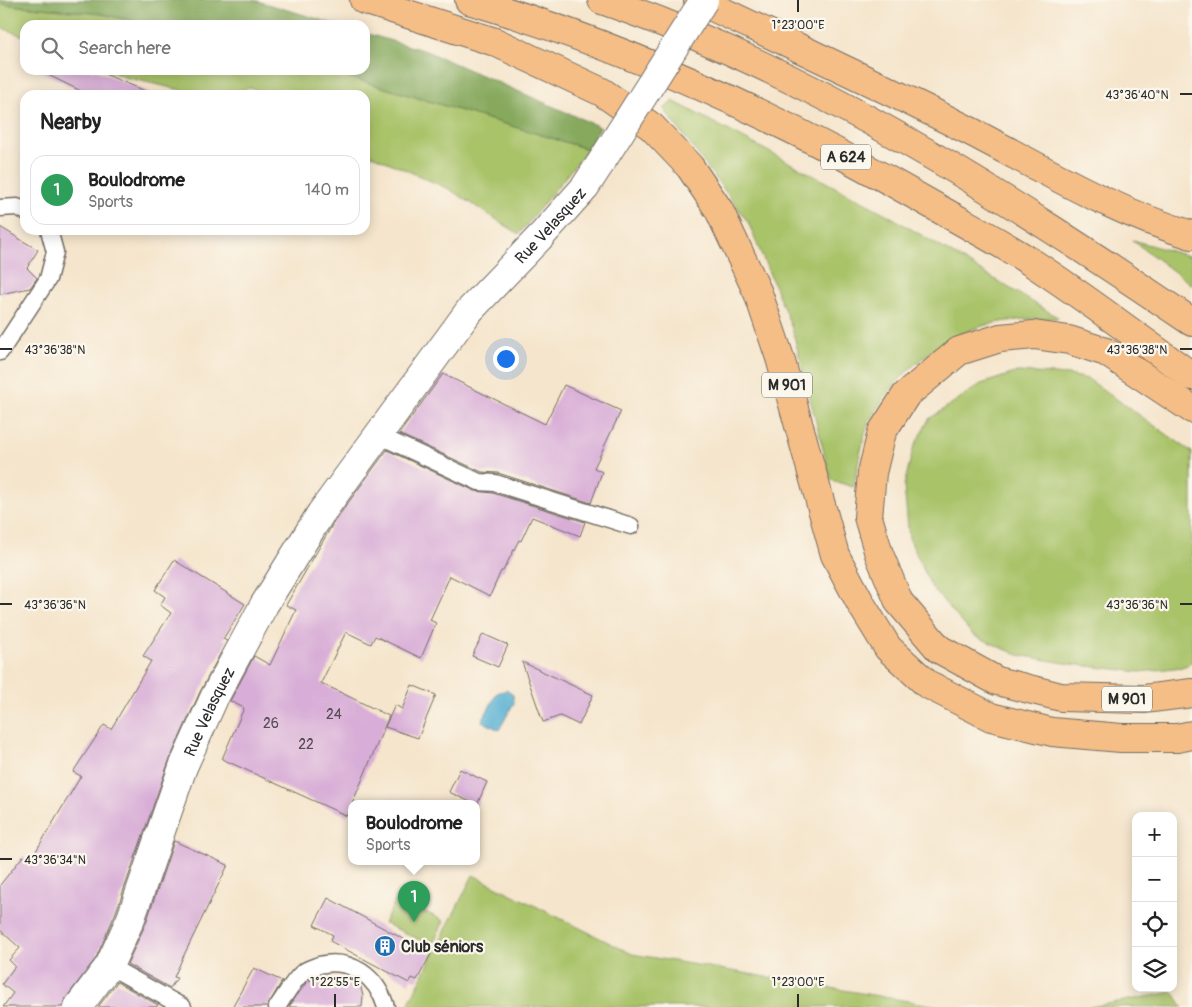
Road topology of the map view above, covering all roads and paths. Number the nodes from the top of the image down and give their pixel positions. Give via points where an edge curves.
1 (364, 0) edge
2 (468, 0) edge
3 (602, 0) edge
4 (698, 0) edge
5 (704, 0) edge
6 (0, 208) edge
7 (20, 208) edge
8 (1192, 234) edge
9 (50, 235) edge
10 (1192, 322) edge
11 (0, 352) edge
12 (1192, 376) edge
13 (1192, 409) edge
14 (378, 435) junction
15 (631, 526) dead end
16 (1192, 692) edge
17 (1192, 735) edge
18 (109, 966) junction
19 (78, 1007) edge
20 (183, 1007) edge
21 (277, 1007) edge
22 (386, 1007) edge

1 - 17 highway, M 901 via 495,42 602,92 652,127 690,167 720,210 758,293 780,358 835,555 888,648 927,684 991,717 1052,732 1121,738
2 - 12 highway, A 624 via 518,14 634,58 743,104 869,168 1033,263
3 - 10 highway, A 624 via 655,18 737,54 888,130 1056,230
4 - 8 highway via 1152,223
5 - 14 street, Rue Velasquez, bridge via 585,187 469,311
6 - 7 lane
9 - 11 lane via 55,252 48,279
13 - 16 highway, M 901 via 1106,352 1069,340 1034,335 1000,338 959,351 906,395 882,432 872,473 868,517 899,602 939,649 997,681 1061,697 1144,700
14 - 15 lane via 479,482 495,483
14 - 18 street, Rue Velasquez via 321,513 264,605 214,698 183,767 131,918
18 - 19 street, Rue Velasquez
18 - 20 lane
21 - 22 lane via 302,973 328,963 344,963 373,980

